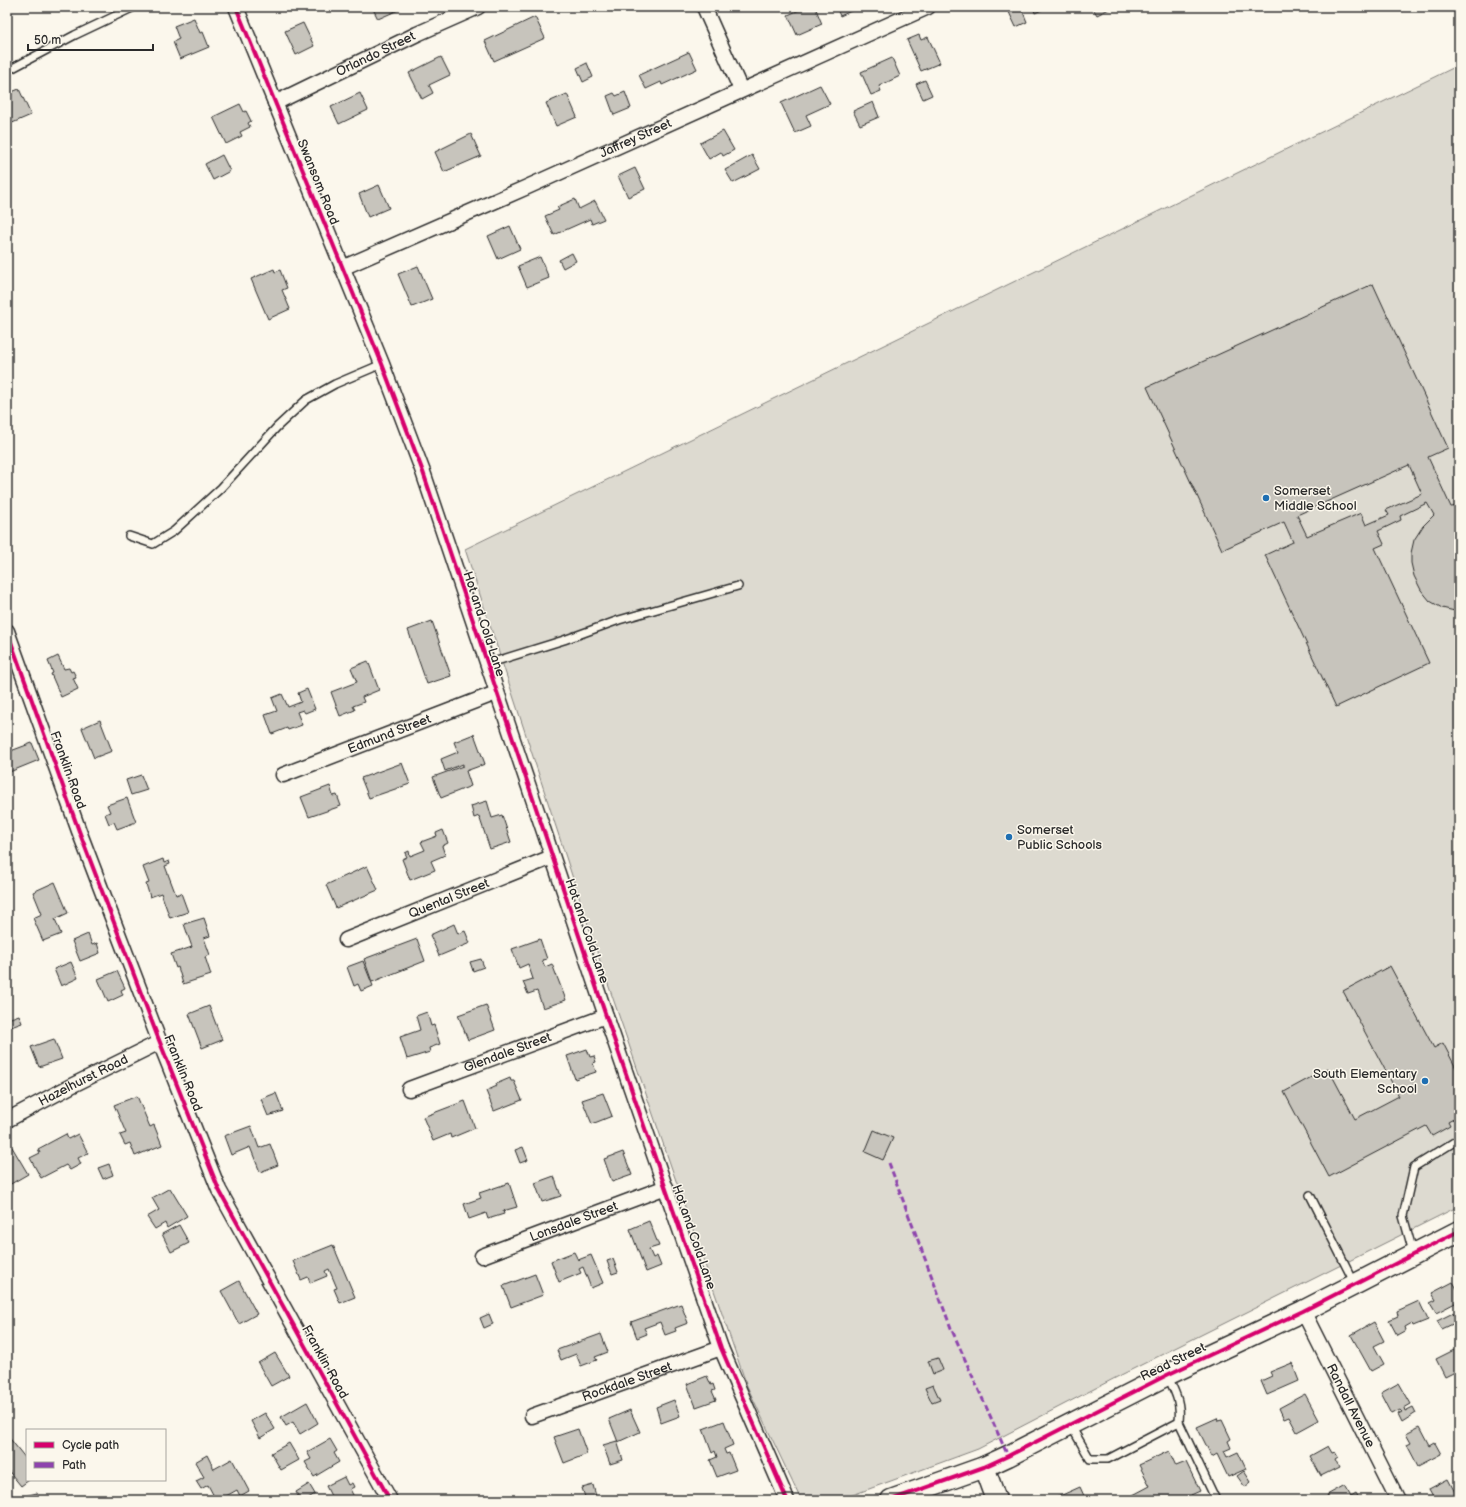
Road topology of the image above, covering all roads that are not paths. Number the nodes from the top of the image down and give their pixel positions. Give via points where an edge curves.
1 (134, 7) edge
2 (236, 7) edge
3 (478, 7) edge
4 (704, 7) edge
5 (928, 7) edge
6 (7, 71) edge
7 (741, 90) junction
8 (275, 103) junction
9 (342, 268) junction
10 (382, 364) junction
11 (130, 536) dead end
12 (738, 586) dead end
13 (7, 630) edge
14 (487, 664) junction
15 (496, 693) junction
16 (283, 775) dead end
17 (552, 858) junction
18 (346, 940) dead end
19 (606, 1016) junction
20 (160, 1042) junction
21 (409, 1089) dead end
22 (7, 1120) edge
23 (1459, 1139) edge
24 (666, 1187) junction
25 (1310, 1195) dead end
26 (1459, 1232) edge
27 (1413, 1255) junction
28 (482, 1256) dead end
29 (1355, 1284) junction
30 (1303, 1310) junction
31 (721, 1348) junction
32 (1167, 1375) junction
33 (532, 1416) dead end
34 (1179, 1422) junction
35 (1070, 1424) junction
36 (984, 1467) junction
37 (390, 1500) edge
38 (787, 1500) edge
39 (891, 1500) edge
40 (996, 1500) edge
41 (1216, 1500) edge
42 (1398, 1500) edge

1 - 6 lane
2 - 8 street, Swansom Road
3 - 8 street, Orlando Street via 416,34
4 - 7 street
5 - 7 street, Jaffrey Street
7 - 9 street, Jaffrey Street
8 - 9 street, Swansom Road
9 - 10 street, Swansom Road
10 - 11 lane via 335,384 306,400 277,427 221,488 174,531 154,544
10 - 14 street, Hot and Cold Lane via 423,472
12 - 14 lane via 619,620
13 - 20 street, Franklin Road via 82,838
14 - 15 street, Hot and Cold Lane
15 - 16 street, Edmund Street
15 - 17 street, Hot and Cold Lane
17 - 18 street, Quental Street
17 - 19 street, Hot and Cold Lane
19 - 21 street, Glendale Street
19 - 24 street, Hot and Cold Lane
20 - 22 street, Hazelhurst Road
20 - 37 street, Franklin Road via 228,1208
23 - 27 lane via 1414,1167 1403,1216
24 - 28 street, Lonsdale Street
24 - 31 street, Hot and Cold Lane
25 - 29 lane
26 - 27 main road, Read Street
27 - 29 main road, Read Street
29 - 30 main road, Read Street
30 - 32 main road, Read Street
30 - 42 street, Randall Avenue
31 - 33 street, Rockdale Street
31 - 38 street, Hot and Cold Lane
32 - 34 lane via 1178,1398
32 - 35 main road, Read Street
34 - 35 lane via 1108,1459 1090,1458
34 - 41 lane
35 - 36 main road, Read Street
36 - 39 main road, Read Street
36 - 40 main road

